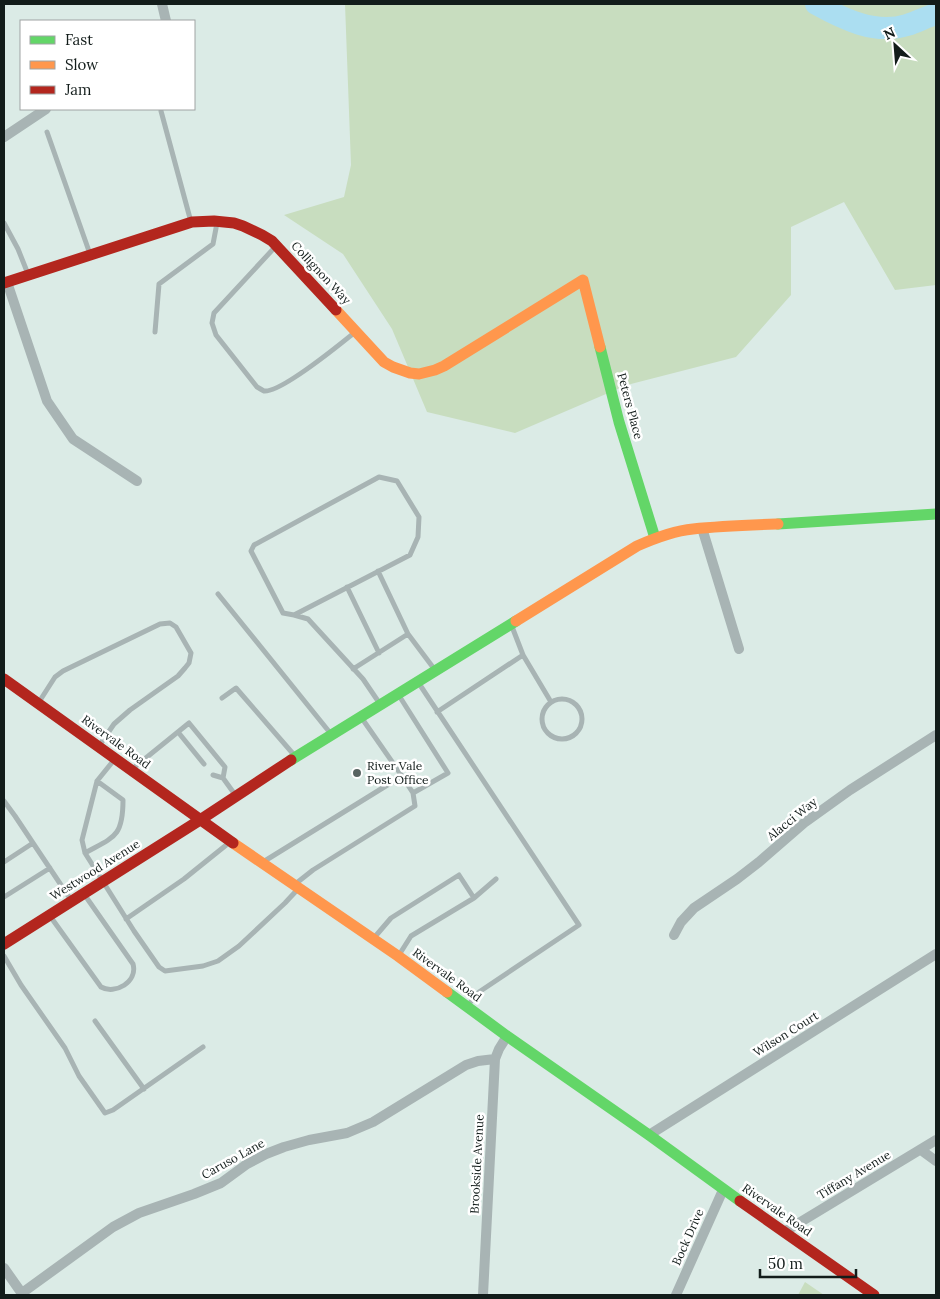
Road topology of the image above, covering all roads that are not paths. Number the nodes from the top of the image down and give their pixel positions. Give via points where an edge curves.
1 (162, 4) edge
2 (166, 20) edge
3 (44, 110) edge
4 (161, 111) dead end
5 (47, 132) dead end
6 (4, 137) edge
7 (218, 220) junction
8 (4, 222) edge
9 (192, 222) junction
10 (277, 246) junction
11 (90, 255) junction
12 (28, 275) junction
13 (583, 280) joint
14 (6, 282) edge
15 (355, 331) junction
16 (155, 332) dead end
17 (137, 481) dead end
18 (936, 514) edge
19 (702, 528) junction
20 (655, 538) junction
21 (378, 570) junction
22 (347, 587) junction
23 (218, 594) dead end
24 (294, 614) junction
25 (511, 624) junction
26 (408, 634) junction
27 (739, 650) dead end
28 (379, 653) junction
29 (522, 655) junction
30 (353, 669) junction
31 (435, 671) junction
32 (4, 679) edge
33 (418, 682) junction
34 (398, 694) junction
35 (222, 698) dead end
36 (551, 702) junction
37 (38, 703) junction
38 (380, 704) junction
39 (438, 712) junction
40 (361, 716) junction
41 (178, 732) junction
42 (331, 735) junction
43 (936, 736) edge
44 (98, 747) junction
45 (295, 757) junction
46 (115, 759) junction
47 (204, 764) dead end
48 (131, 770) junction
49 (213, 775) dead end
50 (402, 776) junction
51 (223, 778) junction
52 (97, 781) junction
53 (413, 793) junction
54 (236, 796) junction
55 (4, 801) edge
56 (200, 820) junction
57 (231, 842) junction
58 (33, 844) junction
59 (85, 854) junction
60 (4, 862) edge
61 (261, 863) junction
62 (50, 868) junction
63 (496, 879) dead end
64 (103, 881) junction
65 (296, 887) junction
66 (84, 894) junction
67 (4, 897) edge
68 (474, 898) junction
69 (72, 901) junction
70 (49, 915) junction
71 (126, 919) junction
72 (674, 935) dead end
73 (373, 940) junction
74 (4, 944) edge
75 (936, 954) edge
76 (4, 956) edge
77 (398, 956) junction
78 (467, 1007) junction
79 (94, 1021) dead end
80 (507, 1036) junction
81 (203, 1047) dead end
82 (494, 1059) junction
83 (144, 1088) junction
84 (649, 1135) junction
85 (936, 1140) edge
86 (921, 1150) junction
87 (936, 1161) edge
88 (723, 1190) junction
89 (784, 1232) junction
90 (4, 1268) edge
91 (22, 1294) edge
92 (482, 1295) edge
93 (676, 1295) edge
94 (874, 1295) edge

1 - 2 street
3 - 6 street
4 - 9 lane
5 - 11 lane
7 - 9 street, Collignon Way
7 - 10 street, Collignon Way via 257,231
7 - 16 lane via 213,244 159,284
8 - 12 lane
9 - 11 street, Collignon Way
10 - 15 street, Collignon Way
10 - 15 lane via 214,314 212,324 216,335 257,387 265,391 274,389 308,369
11 - 12 street, Collignon Way
12 - 14 street, Collignon Way
13 - 15 street, Collignon Way via 446,365 422,374 396,370
13 - 20 street, Peters Place via 619,422
14 - 17 street, Collignon Way via 47,400 73,439
18 - 19 street, Westwood Avenue
19 - 20 street, Westwood Avenue
19 - 27 street
20 - 25 street, Westwood Avenue
21 - 22 lane
21 - 24 lane via 410,555 418,537 419,518 398,481 379,477 252,548 281,610
21 - 26 lane
22 - 24 lane
22 - 28 lane
23 - 42 lane
24 - 30 lane via 308,619
25 - 29 lane
25 - 31 street, Westwood Avenue
26 - 28 lane
26 - 31 lane
28 - 30 lane
29 - 36 lane
29 - 39 lane
30 - 38 lane
31 - 33 street, Westwood Avenue
32 - 37 street, Rivervale Road
33 - 34 street, Westwood Avenue
33 - 39 lane
34 - 38 street, Westwood Avenue
34 - 53 lane via 448,773
35 - 45 lane via 236,688
36 - 36 lane via 543,712 545,729 560,739 573,735 581,724 580,711 564,699
37 - 44 street, Rivervale Road
37 - 44 lane via 55,677 63,671 160,624 170,623 176,627 191,654 189,663 178,676 114,724
38 - 40 street, Westwood Avenue
39 - 78 lane via 579,925 479,992
40 - 42 street, Westwood Avenue
40 - 50 lane
41 - 47 lane
41 - 48 lane
41 - 51 lane via 189,723 225,767
42 - 45 street, Westwood Avenue
43 - 72 street, Alacci Way via 804,823 759,862 694,908
44 - 46 street, Rivervale Road
45 - 54 street, Westwood Avenue
46 - 48 street, Rivervale Road
46 - 52 lane
48 - 56 street, Rivervale Road
49 - 51 lane
50 - 53 lane
50 - 61 lane
51 - 54 lane
52 - 59 lane via 82,840
52 - 59 lane via 123,800 122,820 114,836
53 - 65 lane via 415,806 314,870
54 - 56 street, Westwood Avenue
55 - 58 lane
56 - 57 street, Rivervale Road
56 - 64 street, Westwood Avenue
57 - 61 street, Rivervale Road
57 - 71 lane
58 - 60 lane
58 - 62 lane
59 - 64 lane
61 - 65 street, Rivervale Road
62 - 67 lane
62 - 69 lane
63 - 68 lane
64 - 66 street, Westwood Avenue
64 - 71 lane
65 - 71 lane via 285,903 239,946 218,961 204,966 165,971
65 - 73 street, Rivervale Road
66 - 69 street, Westwood Avenue
66 - 70 lane via 133,964 133,975 120,988 106,990 100,987
68 - 73 lane via 459,875 391,918
68 - 77 lane via 411,936
69 - 70 street, Westwood Avenue
70 - 74 street, Westwood Avenue
73 - 77 street, Rivervale Road
75 - 84 street, Wilson Court
76 - 83 lane via 105,1113
77 - 78 street, Rivervale Road
78 - 80 street, Rivervale Road
79 - 83 lane
80 - 82 street, Brookside Avenue
80 - 84 street, Rivervale Road
81 - 83 lane
82 - 91 street, Caruso Lane via 466,1065 373,1122 347,1133 310,1140 266,1154 221,1183 139,1213 113,1227
82 - 92 street, Brookside Avenue
84 - 88 street, Rivervale Road
85 - 86 street, Tiffany Avenue
86 - 87 street
86 - 89 street, Tiffany Avenue
88 - 89 street, Rivervale Road
88 - 93 street, Bock Drive
89 - 94 street, Rivervale Road
90 - 91 street

